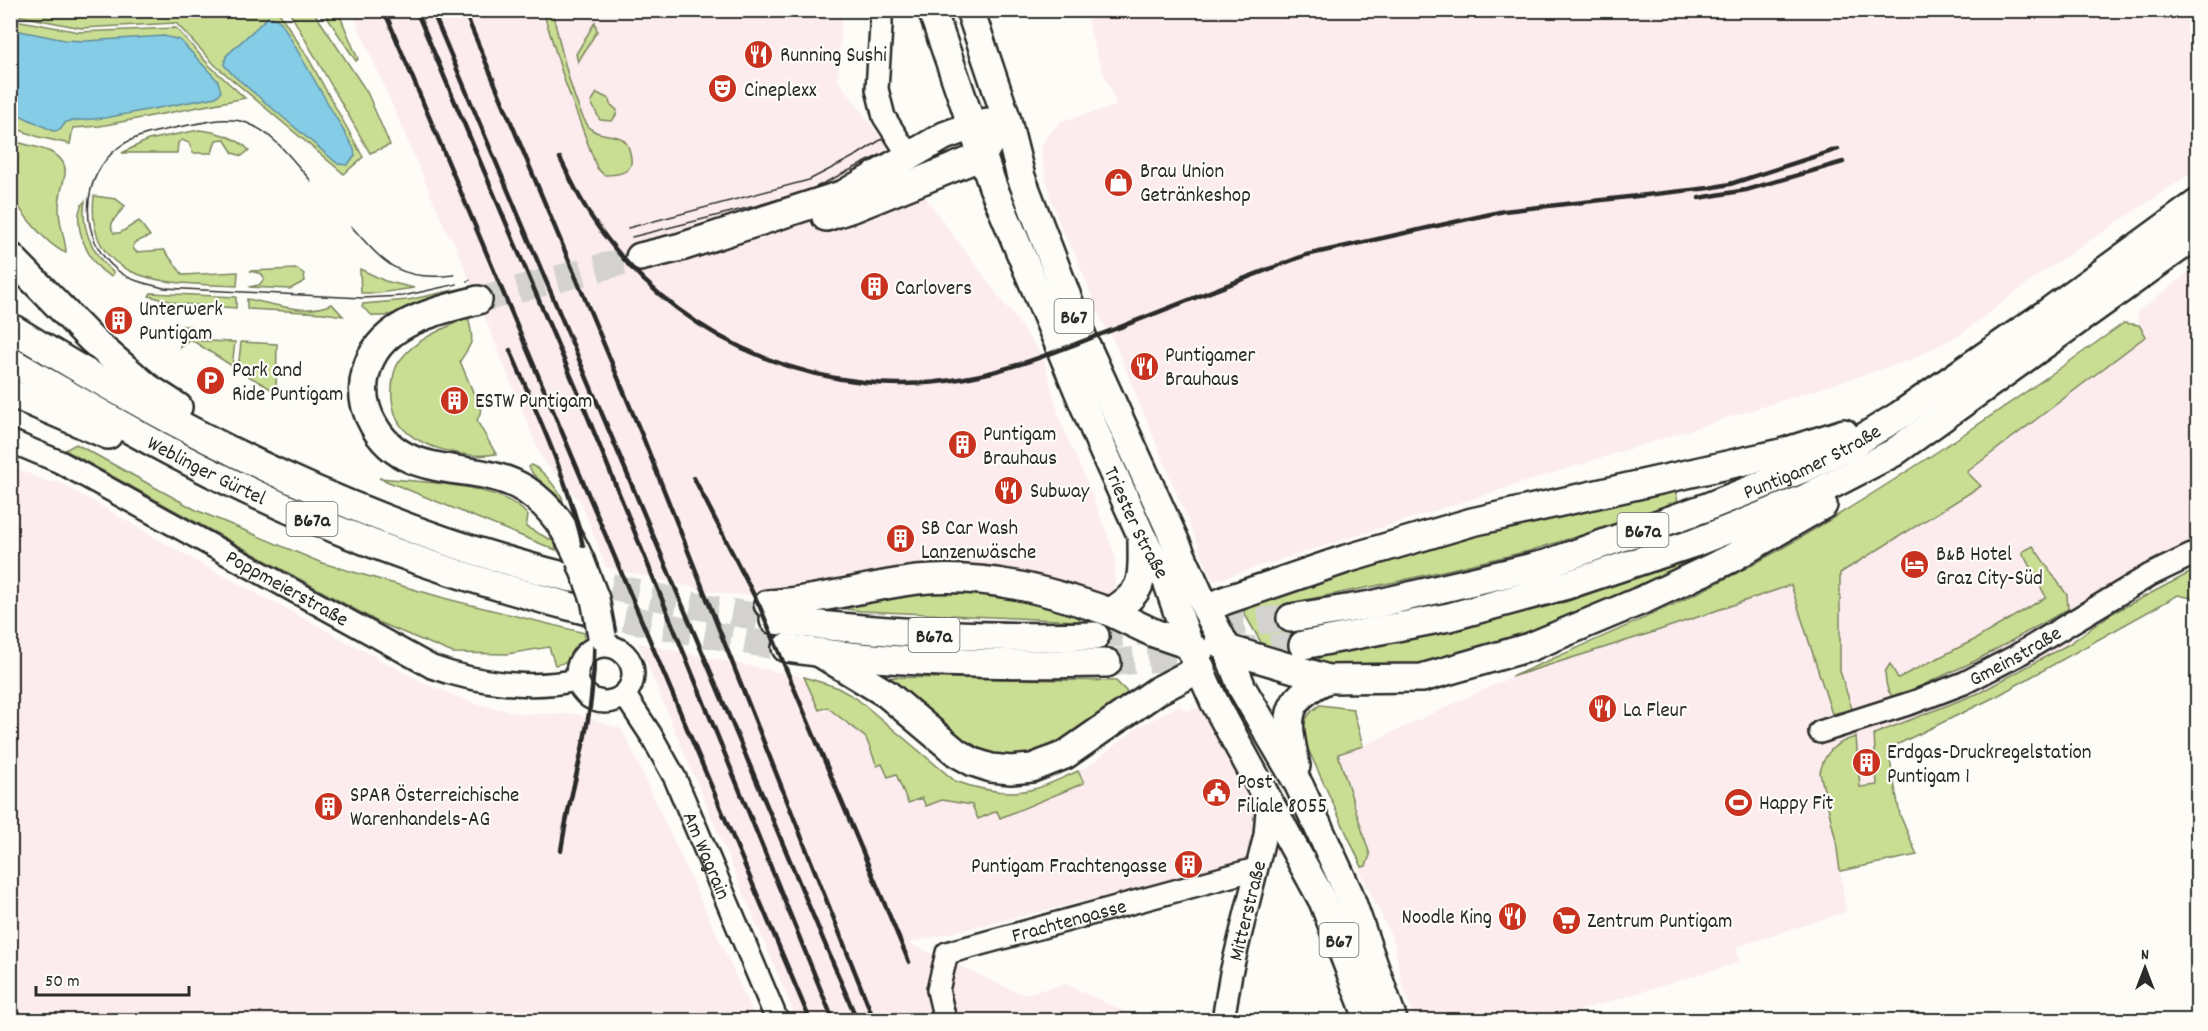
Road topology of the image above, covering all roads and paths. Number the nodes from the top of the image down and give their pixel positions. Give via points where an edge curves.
1 (881, 10) edge
2 (932, 10) edge
3 (969, 10) edge
4 (1006, 117) junction
5 (971, 126) junction
6 (915, 152) junction
7 (982, 156) junction
8 (2198, 203) edge
9 (2198, 234) edge
10 (681, 247) junction
11 (10, 256) edge
12 (640, 257) tunnel mouth
13 (478, 300) tunnel mouth
14 (10, 327) edge
15 (10, 361) edge
16 (10, 393) edge
17 (1900, 415) junction
18 (10, 441) edge
19 (155, 444) junction
20 (1893, 453) junction
21 (267, 469) junction
22 (1142, 537) junction
23 (2198, 552) edge
24 (575, 569) junction
25 (584, 610) tunnel mouth
26 (1110, 612) junction
27 (1291, 618) tunnel mouth
28 (1095, 636) tunnel mouth
29 (602, 641) junction
30 (1200, 641) junction
31 (1303, 645) tunnel mouth
32 (786, 648) tunnel mouth
33 (1227, 649) junction
34 (820, 653) junction
35 (1107, 663) tunnel mouth
36 (1328, 679) junction
37 (577, 680) junction
38 (1242, 688) junction
39 (624, 694) junction
40 (1820, 732) dead end
41 (1299, 785) junction
42 (1268, 799) junction
43 (1256, 869) junction
44 (777, 1020) edge
45 (945, 1020) edge
46 (1223, 1020) edge
47 (1369, 1020) edge
48 (1393, 1020) edge

1 - 6 street via 877,88 884,117 904,148
2 - 5 main road, Triester Straße / B67
3 - 4 main road, Triester Straße / B67
4 - 5 main road
4 - 7 main road
4 - 30 main road, Triester Straße / B67 via 1021,177
5 - 6 main road
5 - 7 main road, Triester Straße / B67
6 - 10 main road via 844,194
7 - 10 main road via 819,220 714,246
7 - 22 main road, Triester Straße / B67 via 1018,251
8 - 17 main road, Puntigamer Straße / B67a
9 - 20 main road, Puntigamer Straße / B67a
10 - 12 main road
11 - 21 main road via 126,369 166,400 225,433
13 - 24 main road via 425,316 381,341 365,374 368,413 383,440 404,456 436,468 500,477 526,489 559,519
14 - 21 main road, Weblinger Gürtel / B67a via 157,414
15 - 19 main road, Weblinger Gürtel / B67a
16 - 19 main road via 125,444
17 - 27 main road, Puntigamer Straße / B67a via 1805,468 1546,564 1371,605
17 - 30 main road via 1781,453 1472,522 1346,559 1226,600
18 - 37 street, Poppmeierstraße via 60,462 432,667 458,677 511,683
19 - 25 main road, Weblinger Gürtel / B67a via 270,501 373,544 484,583
20 - 31 main road, Puntigamer Straße / B67a via 1806,498 1694,543 1567,585 1449,617
20 - 36 main road via 1811,513 1730,559 1530,647 1422,678
21 - 24 main road, Weblinger Gürtel / B67a via 402,525 510,561
22 - 26 main road via 1140,584 1134,595
22 - 30 main road, Triester Straße / B67
23 - 40 street, Gmeinstraße via 2150,575 1964,683
24 - 29 main road, bridge via 595,599
26 - 28 main road, B67a via 1026,586 971,579 918,580 806,601 771,612 865,630 957,636
26 - 30 main road via 1154,633
29 - 37 street via 583,656
29 - 39 street via 630,661 632,682
30 - 33 main road, Triester Straße / B67
30 - 34 main road via 1156,691 1065,755 1032,768 1011,770 991,768 957,753 887,694
30 - 38 main road
30 - 42 main road, Triester Straße / B67 via 1214,701
32 - 34 main road, B67a
33 - 36 main road
33 - 38 main road, Triester Straße / B67
34 - 35 main road, B67a via 922,661
36 - 41 main road via 1308,687 1289,718
37 - 39 street via 585,695 597,702 612,701
38 - 41 main road, Triester Straße / B67
39 - 44 street, Am Wagrain via 675,778
41 - 48 main road, Triester Straße / B67 via 1349,894
42 - 43 street, Mitterstraße via 1267,827
42 - 47 main road, Triester Straße / B67 via 1323,901
43 - 45 street, Frachtengasse via 947,953 938,990
43 - 46 street, Mitterstraße

